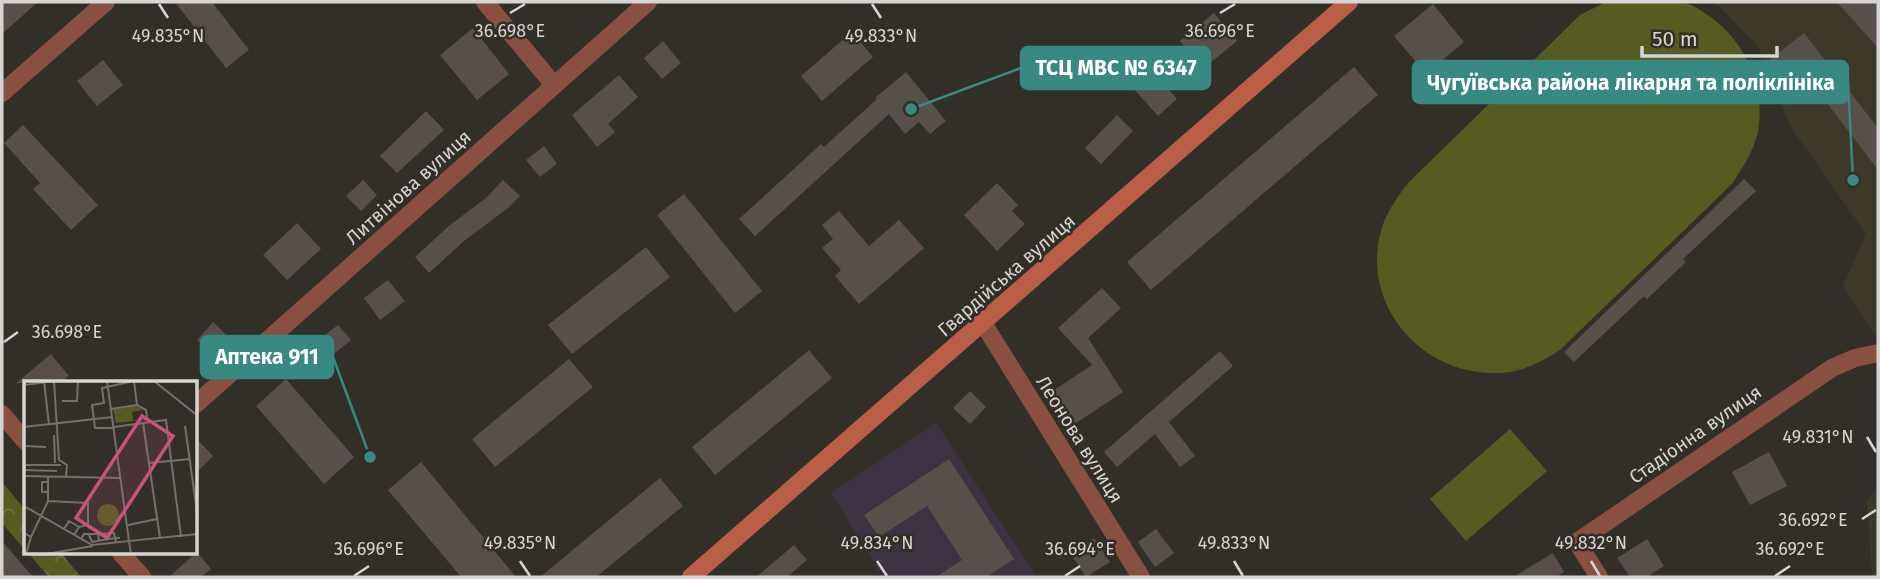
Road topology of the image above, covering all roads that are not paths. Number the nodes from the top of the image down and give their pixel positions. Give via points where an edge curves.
1 (106, 2) edge
2 (485, 2) edge
3 (648, 2) edge
4 (1349, 2) edge
5 (554, 85) junction
6 (2, 93) edge
7 (983, 323) junction
8 (1878, 353) edge
9 (198, 402) edge
10 (2, 414) edge
11 (24, 440) edge
12 (122, 554) edge
13 (142, 577) edge
14 (691, 577) edge
15 (1141, 577) edge
16 (1599, 577) edge

1 - 6 street
2 - 5 street
3 - 5 street, Литвінова вулиця
4 - 7 street, Гвардійська вулиця
5 - 9 street, Литвінова вулиця
7 - 14 street, Гвардійська вулиця
7 - 15 street, Леонова вулиця
8 - 16 street, Стадіонна вулиця via 1832,368 1577,542
10 - 11 street
12 - 13 street

